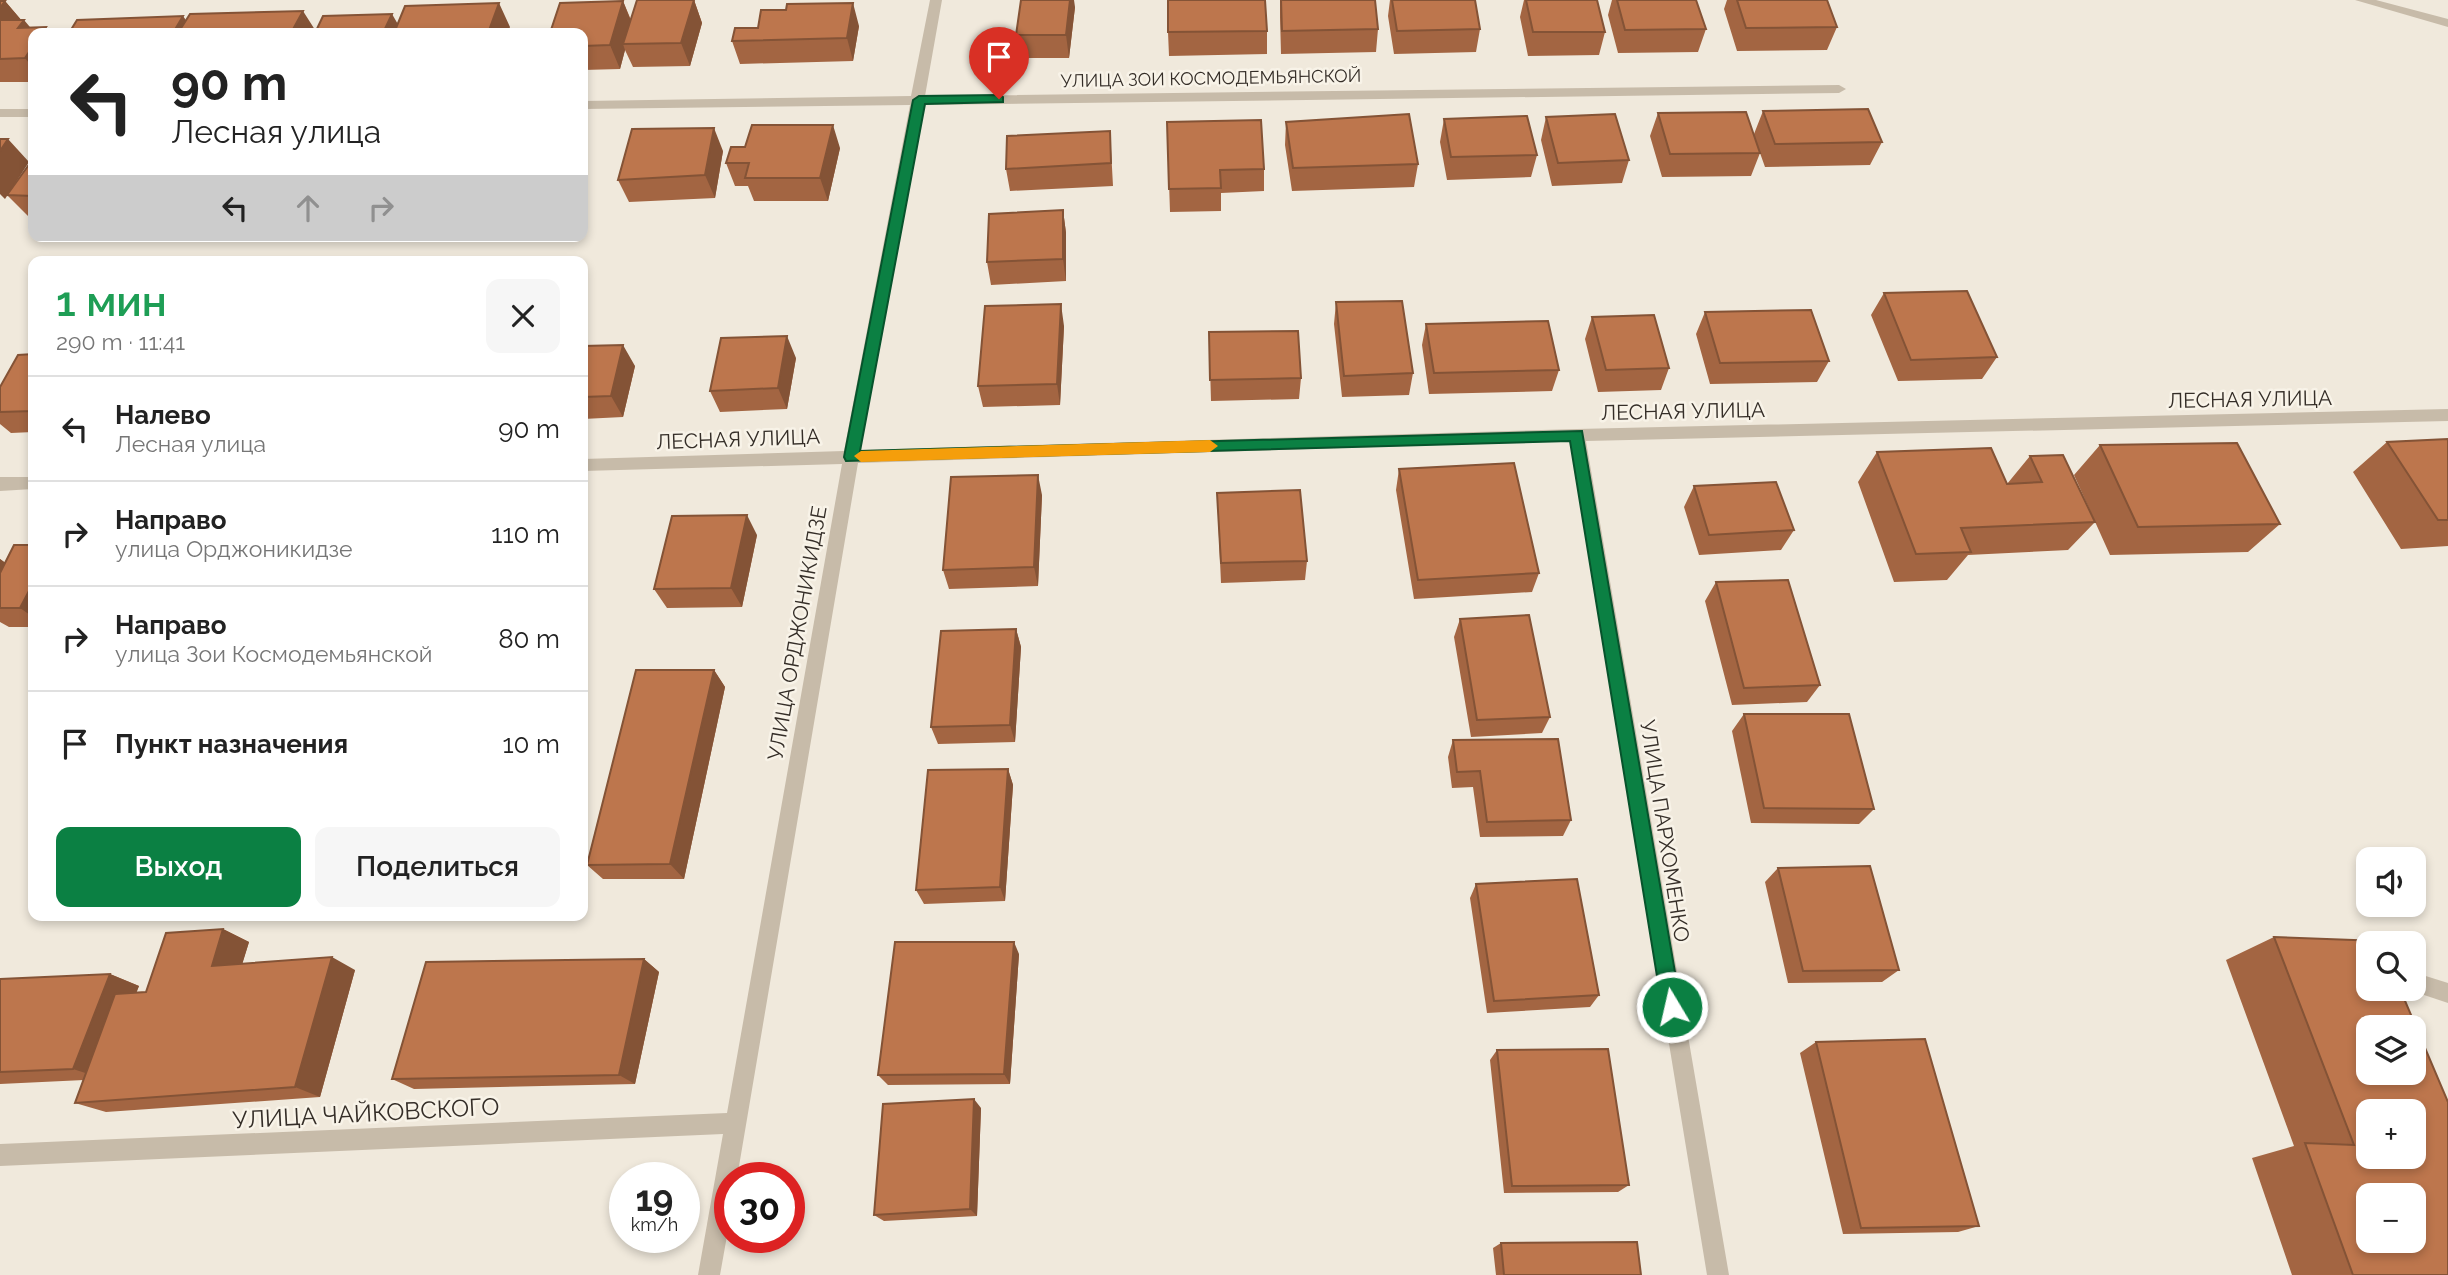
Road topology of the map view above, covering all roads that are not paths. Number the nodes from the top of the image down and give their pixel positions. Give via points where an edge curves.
1 (936, 0) edge
2 (2361, 0) edge
3 (2448, 23) edge
4 (1839, 89) dead end
5 (919, 100) junction
6 (588, 105) edge
7 (0, 113) edge
8 (28, 113) edge
9 (2448, 415) edge
10 (1577, 435) junction
11 (851, 457) junction
12 (588, 465) edge
13 (28, 483) edge
14 (0, 484) edge
15 (2426, 986) edge
16 (2448, 993) edge
17 (734, 1123) junction
18 (0, 1156) edge
19 (709, 1275) edge
20 (1718, 1275) edge

1 - 5 street, УЛИЦА ОРДЖОНИКИДЗЕ
2 - 3 street
4 - 5 street, УЛИЦА ЗОИ КОСМОДЕМЬЯНСКОЙ
5 - 6 street, УЛИЦА ЗОИ КОСМОДЕМЬЯНСКОЙ
5 - 11 street, УЛИЦА ОРДЖОНИКИДЗЕ
7 - 8 street
9 - 10 street, ЛЕСНАЯ УЛИЦА
10 - 11 street, ЛЕСНАЯ УЛИЦА
10 - 20 street, УЛИЦА ПАРХОМЕНКО
11 - 12 street, ЛЕСНАЯ УЛИЦА
11 - 17 street, УЛИЦА ОРДЖОНИКИДЗЕ
13 - 14 street
15 - 16 street
17 - 18 street, УЛИЦА ЧАЙКОВСКОГО
17 - 19 street, УЛИЦА ОРДЖОНИКИДЗЕ

